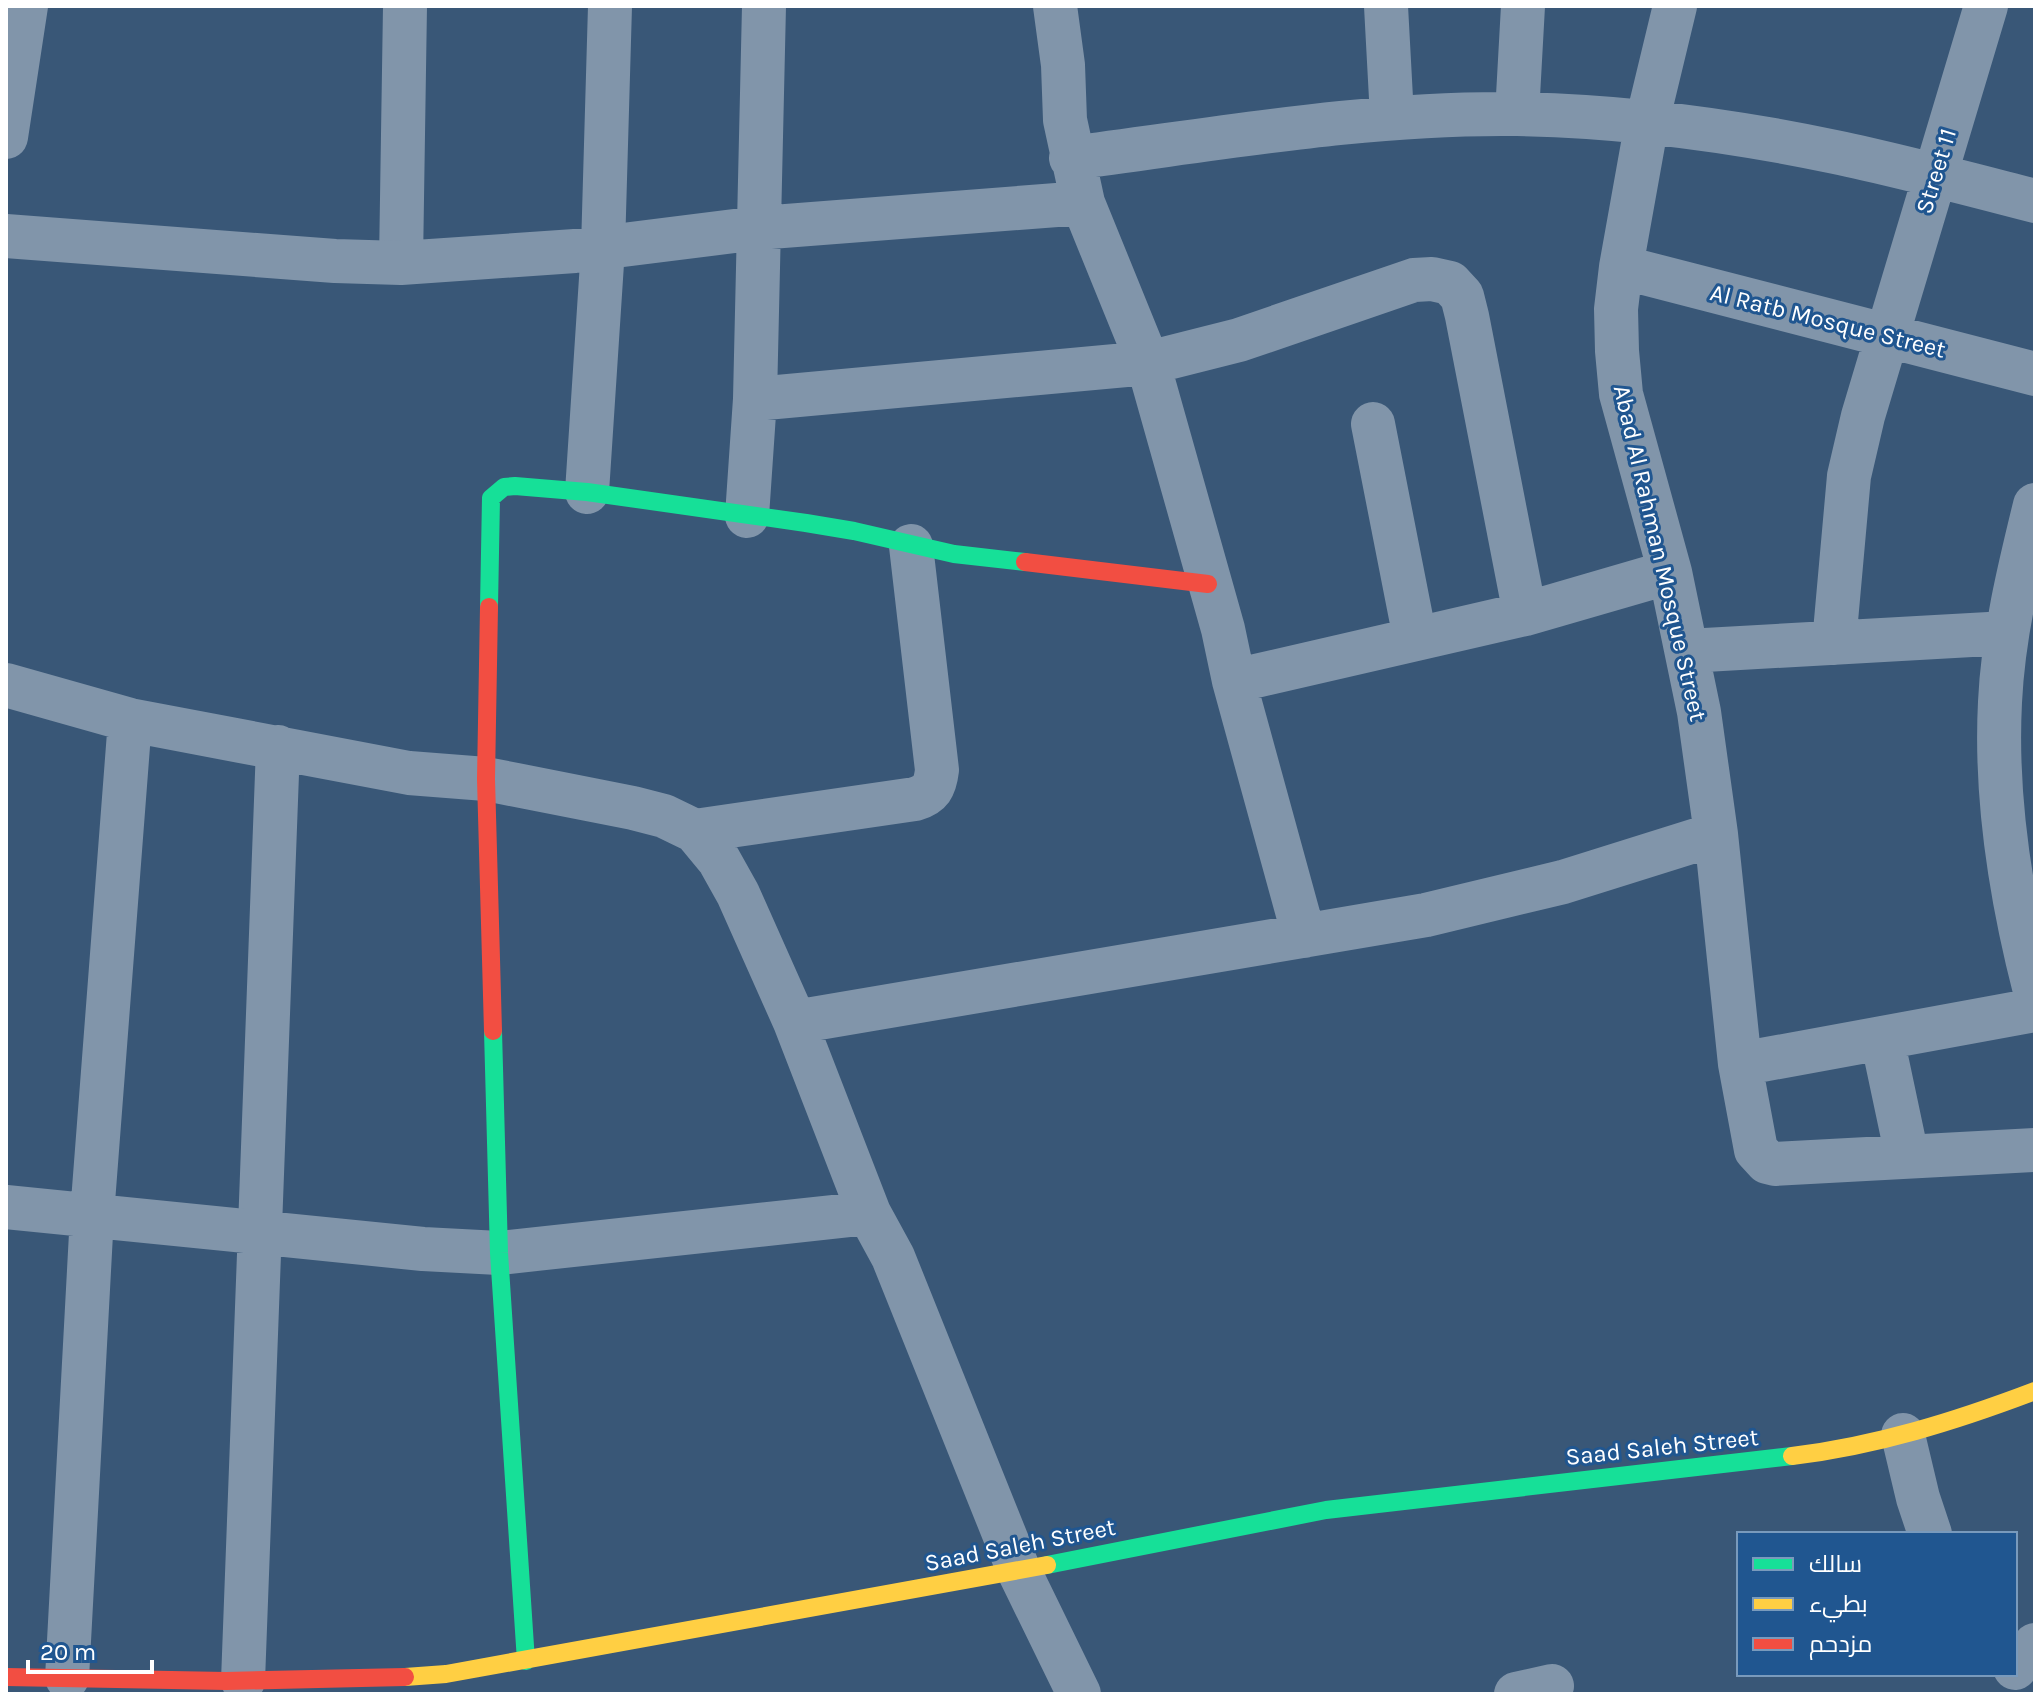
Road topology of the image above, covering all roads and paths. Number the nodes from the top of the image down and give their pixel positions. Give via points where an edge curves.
1 (26, 6) edge
2 (405, 6) edge
3 (610, 6) edge
4 (764, 6) edge
5 (1055, 6) edge
6 (1386, 6) edge
7 (1523, 6) edge
8 (1675, 6) edge
9 (1986, 6) edge
10 (1517, 114) junction
11 (1392, 117) junction
12 (1647, 122) junction
13 (6, 137) edge
14 (1071, 158) junction
15 (1935, 176) junction
16 (2035, 201) edge
17 (1083, 203) junction
18 (758, 228) junction
19 (6, 236) edge
20 (603, 248) junction
21 (401, 263) junction
22 (1621, 267) junction
23 (1888, 336) junction
24 (1148, 363) junction
25 (2035, 374) edge
26 (755, 399) junction
27 (1373, 424) dead end
28 (587, 492) junction
29 (2035, 505) edge
30 (747, 516) junction
31 (911, 546) junction
32 (1670, 572) junction
33 (1208, 584) junction
34 (1525, 614) junction
35 (2007, 633) junction
36 (1415, 638) junction
37 (1834, 643) junction
38 (1687, 651) junction
39 (1234, 681) junction
40 (6, 685) edge
41 (130, 720) junction
42 (278, 747) junction
43 (486, 779) junction
44 (695, 831) junction
45 (1716, 834) junction
46 (1304, 936) junction
47 (2035, 991) edge
48 (2035, 1010) edge
49 (795, 1022) junction
50 (1882, 1038) junction
51 (1740, 1064) junction
52 (2035, 1150) edge
53 (1907, 1156) junction
54 (6, 1207) edge
55 (869, 1213) junction
56 (92, 1215) junction
57 (258, 1233) junction
58 (499, 1253) junction
59 (2035, 1391) edge
60 (1903, 1435) junction
61 (1929, 1532) edge
62 (1019, 1571) junction
63 (2035, 1645) edge
64 (526, 1661) junction
65 (2017, 1665) edge
66 (6, 1677) edge
67 (67, 1678) junction
68 (243, 1681) junction
69 (445, 1684) edge
70 (1079, 1694) edge

1 - 13 street
2 - 21 street
3 - 20 street
4 - 18 street
5 - 14 street
6 - 11 street
7 - 10 street
8 - 12 street, Abad Al Rahman Mosque Street
9 - 15 street, Street 11
10 - 11 street
10 - 12 street
11 - 14 street
12 - 15 street via 1806,146
12 - 22 street, Abad Al Rahman Mosque Street
14 - 17 street
15 - 16 street
15 - 23 street, Street 11
17 - 18 street
17 - 24 street
18 - 20 street
18 - 26 street
19 - 21 street
20 - 21 street
20 - 28 street
22 - 23 street, Al Ratb Mosque Street
22 - 32 street, Abad Al Rahman Mosque Street via 1616,309 1621,394
23 - 25 street, Al Ratb Mosque Street
23 - 37 street, Street 11 via 1849,476
24 - 26 street
24 - 33 street
24 - 34 street via 1239,340 1395,284 1432,279 1450,283 1462,296 1467,316
26 - 30 street
27 - 36 street
28 - 30 street
28 - 43 street via 515,486 504,487 491,498
29 - 35 street
30 - 31 street via 854,531
31 - 33 street
31 - 44 street via 937,770 928,795
32 - 34 street
32 - 38 street, Abad Al Rahman Mosque Street
33 - 39 street
34 - 36 street
35 - 37 street
35 - 47 street via 2000,700 2003,812
36 - 39 street
37 - 38 street
38 - 45 street, Abad Al Rahman Mosque Street
39 - 46 street
40 - 41 street
41 - 42 street
41 - 56 street
42 - 43 street via 409,773
42 - 57 street
43 - 44 street via 633,808
43 - 58 street
44 - 49 street via 738,894
45 - 46 street via 1495,900
45 - 51 street, Abad Al Rahman Mosque Street
46 - 49 street
48 - 50 street
49 - 55 street
50 - 51 street
50 - 53 street
51 - 53 street, Abad Al Rahman Mosque Street via 1756,1150 1767,1162
52 - 53 street
54 - 56 street
55 - 58 street
55 - 62 street via 893,1257
56 - 57 street
56 - 67 street
57 - 58 street
57 - 68 street
58 - 64 street
59 - 60 street, Saad Saleh Street
60 - 61 street
60 - 62 street, Saad Saleh Street via 1818,1453 1326,1510
62 - 64 street, Saad Saleh Street
62 - 70 street
63 - 65 street
64 - 69 street, Saad Saleh Street
66 - 67 street, Saad Saleh Street
67 - 68 street, Saad Saleh Street
68 - 69 street, Saad Saleh Street

